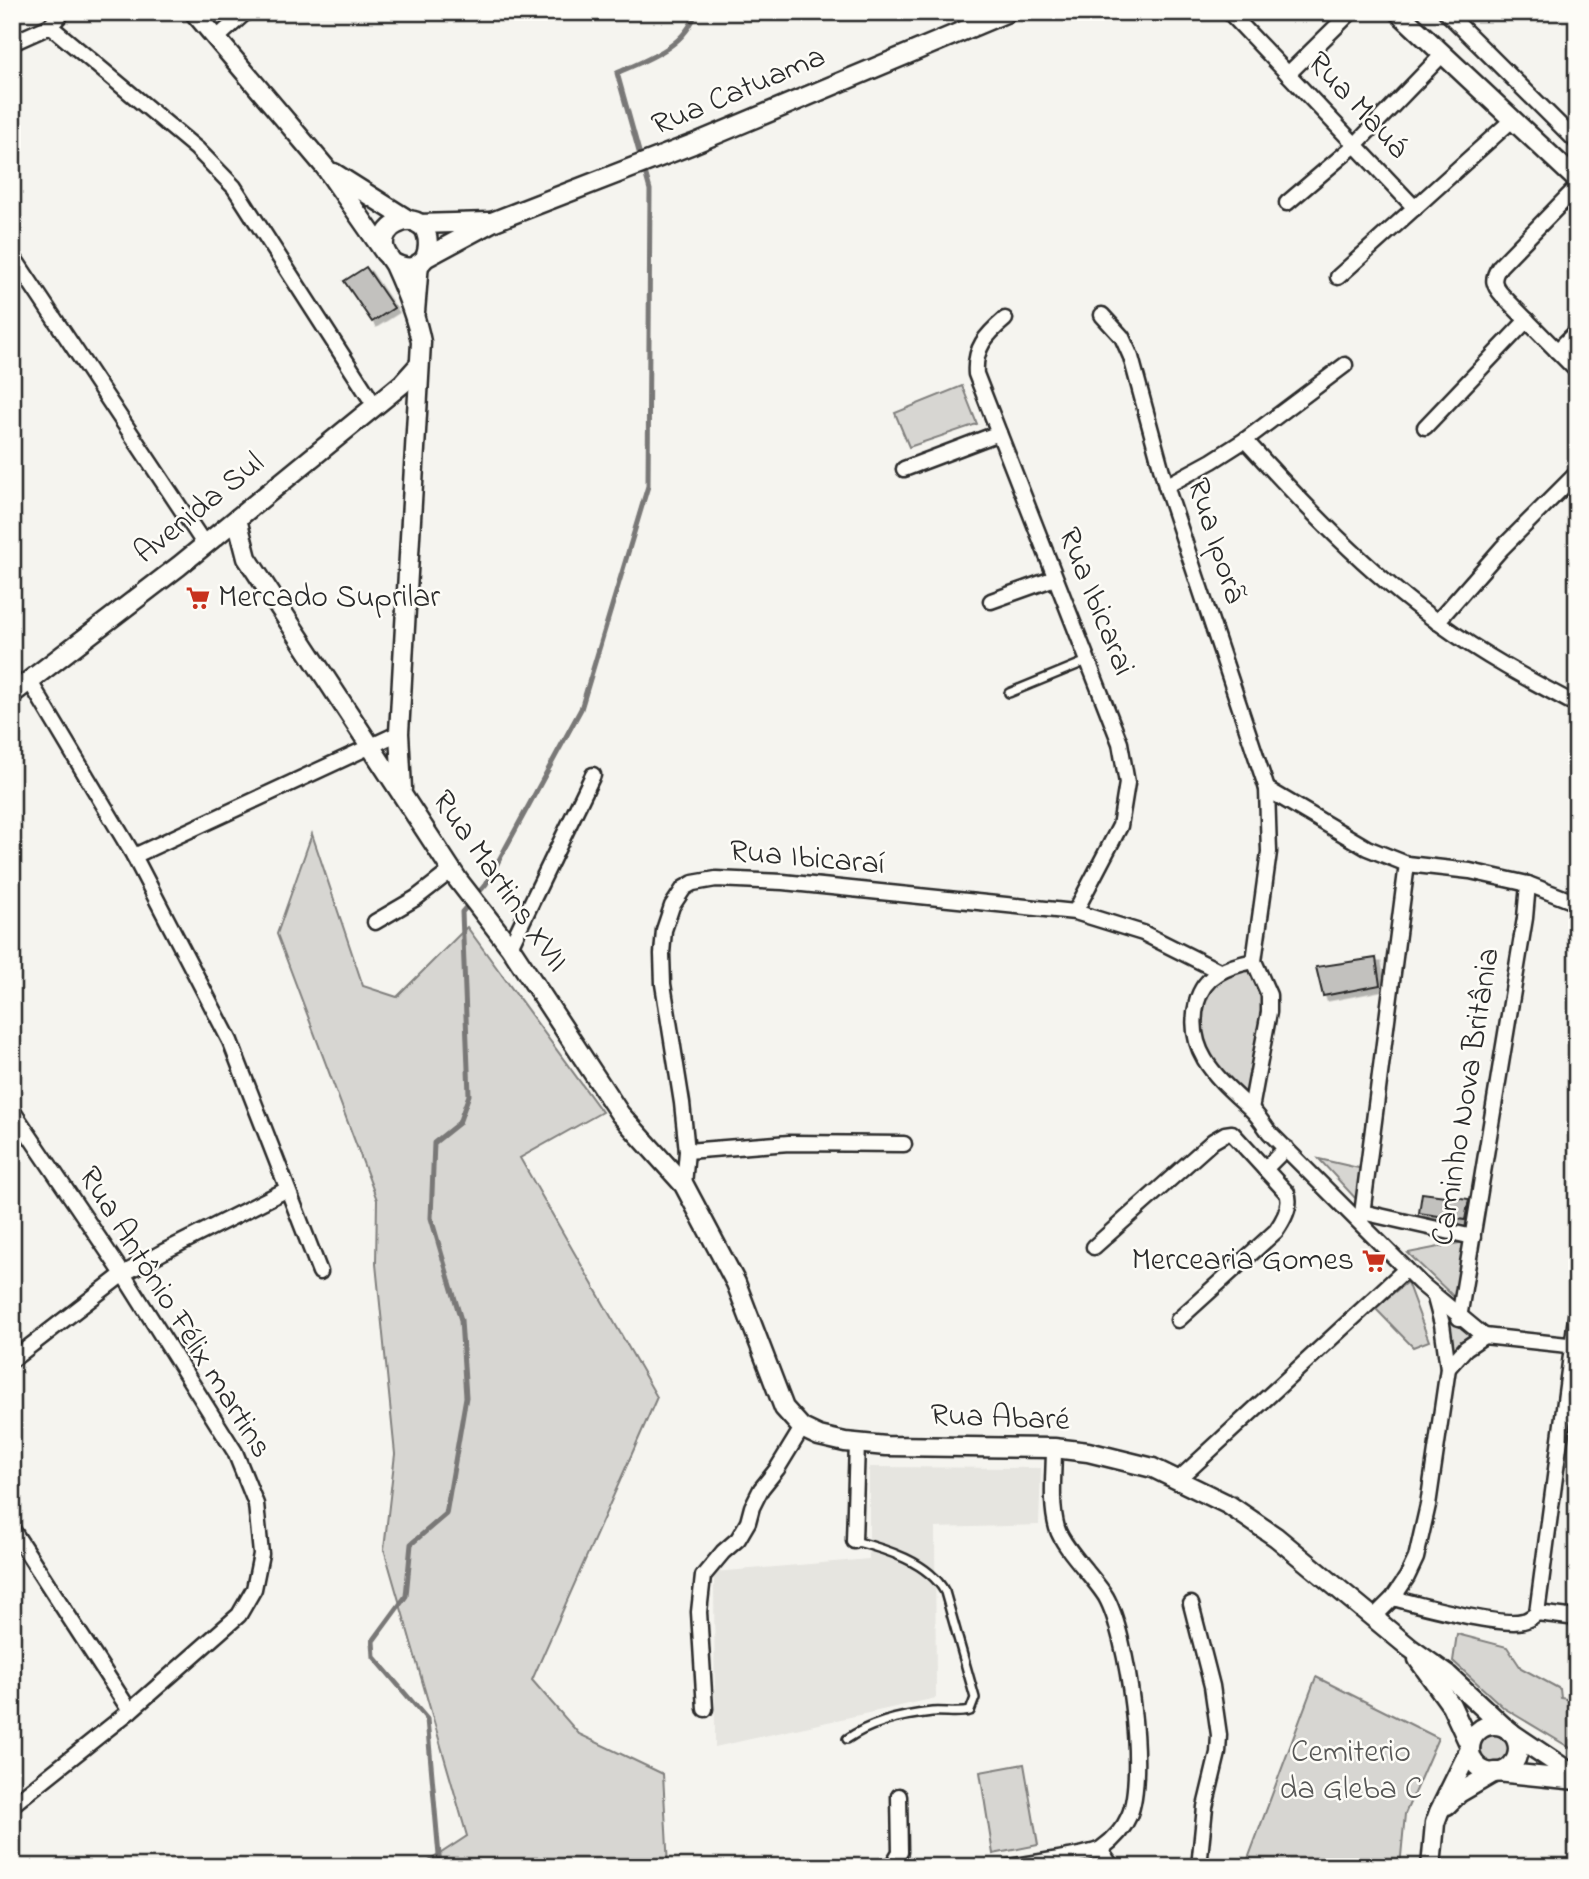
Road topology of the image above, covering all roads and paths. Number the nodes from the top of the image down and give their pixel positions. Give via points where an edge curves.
1 (63, 12) edge
2 (194, 12) edge
3 (246, 12) edge
4 (1007, 12) edge
5 (1229, 12) edge
6 (1351, 12) edge
7 (1398, 12) edge
8 (1446, 12) edge
9 (50, 26) junction
10 (217, 38) junction
11 (12, 43) edge
12 (1441, 55) junction
13 (1288, 74) junction
14 (1512, 120) junction
15 (1577, 142) edge
16 (1354, 145) junction
17 (326, 167) junction
18 (1577, 180) edge
19 (1577, 187) edge
20 (1287, 203) dead end
21 (1415, 208) junction
22 (492, 222) junction
23 (414, 223) junction
24 (12, 255) edge
25 (390, 259) junction
26 (422, 261) junction
27 (1338, 277) dead end
28 (415, 315) junction
29 (1102, 315) dead end
30 (1005, 319) dead end
31 (1527, 320) junction
32 (1577, 331) edge
33 (1557, 351) junction
34 (419, 365) junction
35 (1346, 365) dead end
36 (1577, 371) edge
37 (375, 406) junction
38 (1426, 427) dead end
39 (999, 433) junction
40 (1245, 440) junction
41 (904, 469) dead end
42 (1577, 473) edge
43 (1166, 486) junction
44 (237, 519) junction
45 (210, 540) junction
46 (247, 558) junction
47 (1055, 578) junction
48 (991, 601) dead end
49 (1437, 622) junction
50 (1088, 661) junction
51 (29, 680) junction
52 (13, 692) edge
53 (1009, 693) dead end
54 (1577, 705) edge
55 (399, 733) junction
56 (372, 746) junction
57 (593, 775) dead end
58 (1267, 789) junction
59 (402, 793) junction
60 (134, 856) junction
61 (1407, 864) junction
62 (455, 875) junction
63 (1528, 884) junction
64 (1577, 903) edge
65 (1076, 912) junction
66 (375, 922) dead end
67 (510, 947) junction
68 (1254, 961) junction
69 (1219, 971) junction
70 (1251, 1109) junction
71 (12, 1110) edge
72 (904, 1144) dead end
73 (1286, 1149) junction
74 (687, 1151) junction
75 (1265, 1169) junction
76 (684, 1185) junction
77 (286, 1190) junction
78 (1362, 1217) junction
79 (1473, 1237) junction
80 (1094, 1247) dead end
81 (1406, 1269) junction
82 (320, 1272) dead end
83 (123, 1274) junction
84 (1434, 1296) junction
85 (1577, 1310) edge
86 (1460, 1318) junction
87 (1178, 1320) dead end
88 (1484, 1336) junction
89 (1574, 1346) edge
90 (12, 1360) edge
91 (1448, 1368) junction
92 (802, 1428) junction
93 (857, 1443) junction
94 (1054, 1448) junction
95 (1180, 1479) junction
96 (12, 1529) edge
97 (854, 1541) joint
98 (1393, 1598) junction
99 (1191, 1604) dead end
100 (1537, 1613) junction
101 (1373, 1618) junction
102 (1577, 1618) edge
103 (1410, 1648) junction
104 (705, 1709) dead end
105 (130, 1711) junction
106 (1507, 1730) junction
107 (847, 1739) dead end
108 (1470, 1747) junction
109 (1496, 1772) junction
110 (1577, 1779) edge
111 (899, 1796) dead end
112 (12, 1805) edge
113 (1439, 1812) junction
114 (1100, 1850) junction
115 (891, 1867) edge
116 (1009, 1867) edge
117 (1112, 1867) edge
118 (1199, 1867) edge
119 (1430, 1867) edge

1 - 9 street
2 - 10 street
3 - 10 street
4 - 22 street, Rua Catuama via 693,144
5 - 13 street, Rua Mauá
6 - 13 street
7 - 12 street
8 - 15 street
9 - 11 street
9 - 37 street via 197,149 234,187
10 - 17 street
12 - 14 street
12 - 16 street
13 - 16 street, Rua Mauá
14 - 18 street
14 - 21 street
16 - 20 street
16 - 21 street, Rua Mauá
17 - 23 street
17 - 25 street, Rua Martins XVII
19 - 31 street via 1500,265 1493,279
21 - 27 street
22 - 23 street, Rua Catuama
22 - 26 street, Rua Catuama
23 - 25 street via 395,224 389,230 384,243
23 - 26 street via 428,236 428,251
24 - 45 street
25 - 26 street via 405,267
25 - 28 street, Rua Martins XVII
26 - 28 street, Rua Martins XVII
28 - 34 street, Rua Martins XVII via 421,342
29 - 43 street, Rua Iporã via 1122,337 1131,357
30 - 39 street, Rua Ibicarai via 985,336 975,359 976,374
31 - 33 street
31 - 38 street
32 - 33 street
33 - 36 street
34 - 37 street, Avenida Sul
34 - 55 street, Rua Martins XVII
35 - 40 street
37 - 44 street, Avenida Sul
39 - 41 street
39 - 47 street, Rua Ibicarai
40 - 43 street
40 - 49 street via 1302,503
42 - 49 street
43 - 58 street, Rua Iporã
44 - 45 street, Avenida Sul
44 - 46 street
45 - 46 street
45 - 51 street, Avenida Sul
46 - 56 street
47 - 48 street
47 - 50 street, Rua Ibicarai
49 - 54 street via 1493,660
50 - 53 lane
50 - 65 street, Rua Ibicarai via 1120,743 1127,783 1120,826
51 - 52 street, Avenida Sul
51 - 60 street
55 - 56 street
55 - 59 street, Rua Martins XVII
56 - 59 street
56 - 60 street
57 - 67 street
58 - 61 street via 1367,848
58 - 68 street, Rua Iporã via 1269,852
59 - 62 street, Rua Martins XVII
60 - 77 street via 230,1041
61 - 63 street
61 - 78 street
62 - 66 street
62 - 67 street, Rua Martins XVII
63 - 64 street
63 - 79 street, Caminho Nova Britânia
65 - 69 street, Rua Ibicaraí via 1143,933
65 - 74 street, Rua Ibicaraí via 736,879 704,880 684,888 667,918 662,954
67 - 76 street, Rua Martins XVII via 620,1114
68 - 69 street
68 - 70 street via 1270,1001
69 - 70 street via 1197,1000 1195,1038 1212,1071
70 - 73 street
71 - 83 street, Rua Antônio Félix martins
72 - 74 street via 789,1143
73 - 75 street
73 - 78 street
74 - 76 street, Rua Ibicaraí
75 - 80 street via 1232,1133 1225,1134
75 - 87 street via 1289,1196 1283,1221
76 - 92 street via 736,1283 784,1408
77 - 82 street
77 - 83 street
78 - 79 street
78 - 81 street
79 - 86 street, Caminho Nova Britânia
81 - 84 street
81 - 95 street
83 - 90 street
83 - 105 street, Rua Antônio Félix martins via 235,1452 256,1504 261,1554 254,1589 239,1615
84 - 86 street
84 - 91 street
85 - 89 street
86 - 88 street
88 - 89 street
88 - 91 street
89 - 100 street
91 - 98 street via 1422,1534 1416,1558
92 - 93 street, Rua Abaré
92 - 104 street via 761,1489 738,1539 703,1576 699,1612
93 - 94 street, Rua Abaré
93 - 97 street
94 - 95 street, Rua Abaré via 1111,1456
94 - 114 street via 1058,1529 1114,1614 1132,1703 1133,1801 1125,1824
95 - 101 street, Rua Abaré via 1276,1537
96 - 105 street
97 - 107 lane via 882,1549 940,1582 975,1698 971,1711 912,1716 864,1729
98 - 100 street via 1502,1621 1525,1621
98 - 101 street
99 - 118 street via 1219,1735
100 - 102 street
101 - 103 street, Rua Abaré
103 - 106 street, Rua Abaré via 1448,1675
103 - 108 street, Rua Abaré via 1451,1705
105 - 112 street, Rua Antônio Félix martins
106 - 108 street via 1482,1728
106 - 109 street via 1517,1747 1515,1759
106 - 110 street, Rua Abaré
108 - 109 street via 1479,1767
108 - 113 street
109 - 110 street, Rua Abaré
109 - 113 street via 1459,1793
111 - 115 street via 900,1852
113 - 119 street
114 - 116 street
114 - 117 street

